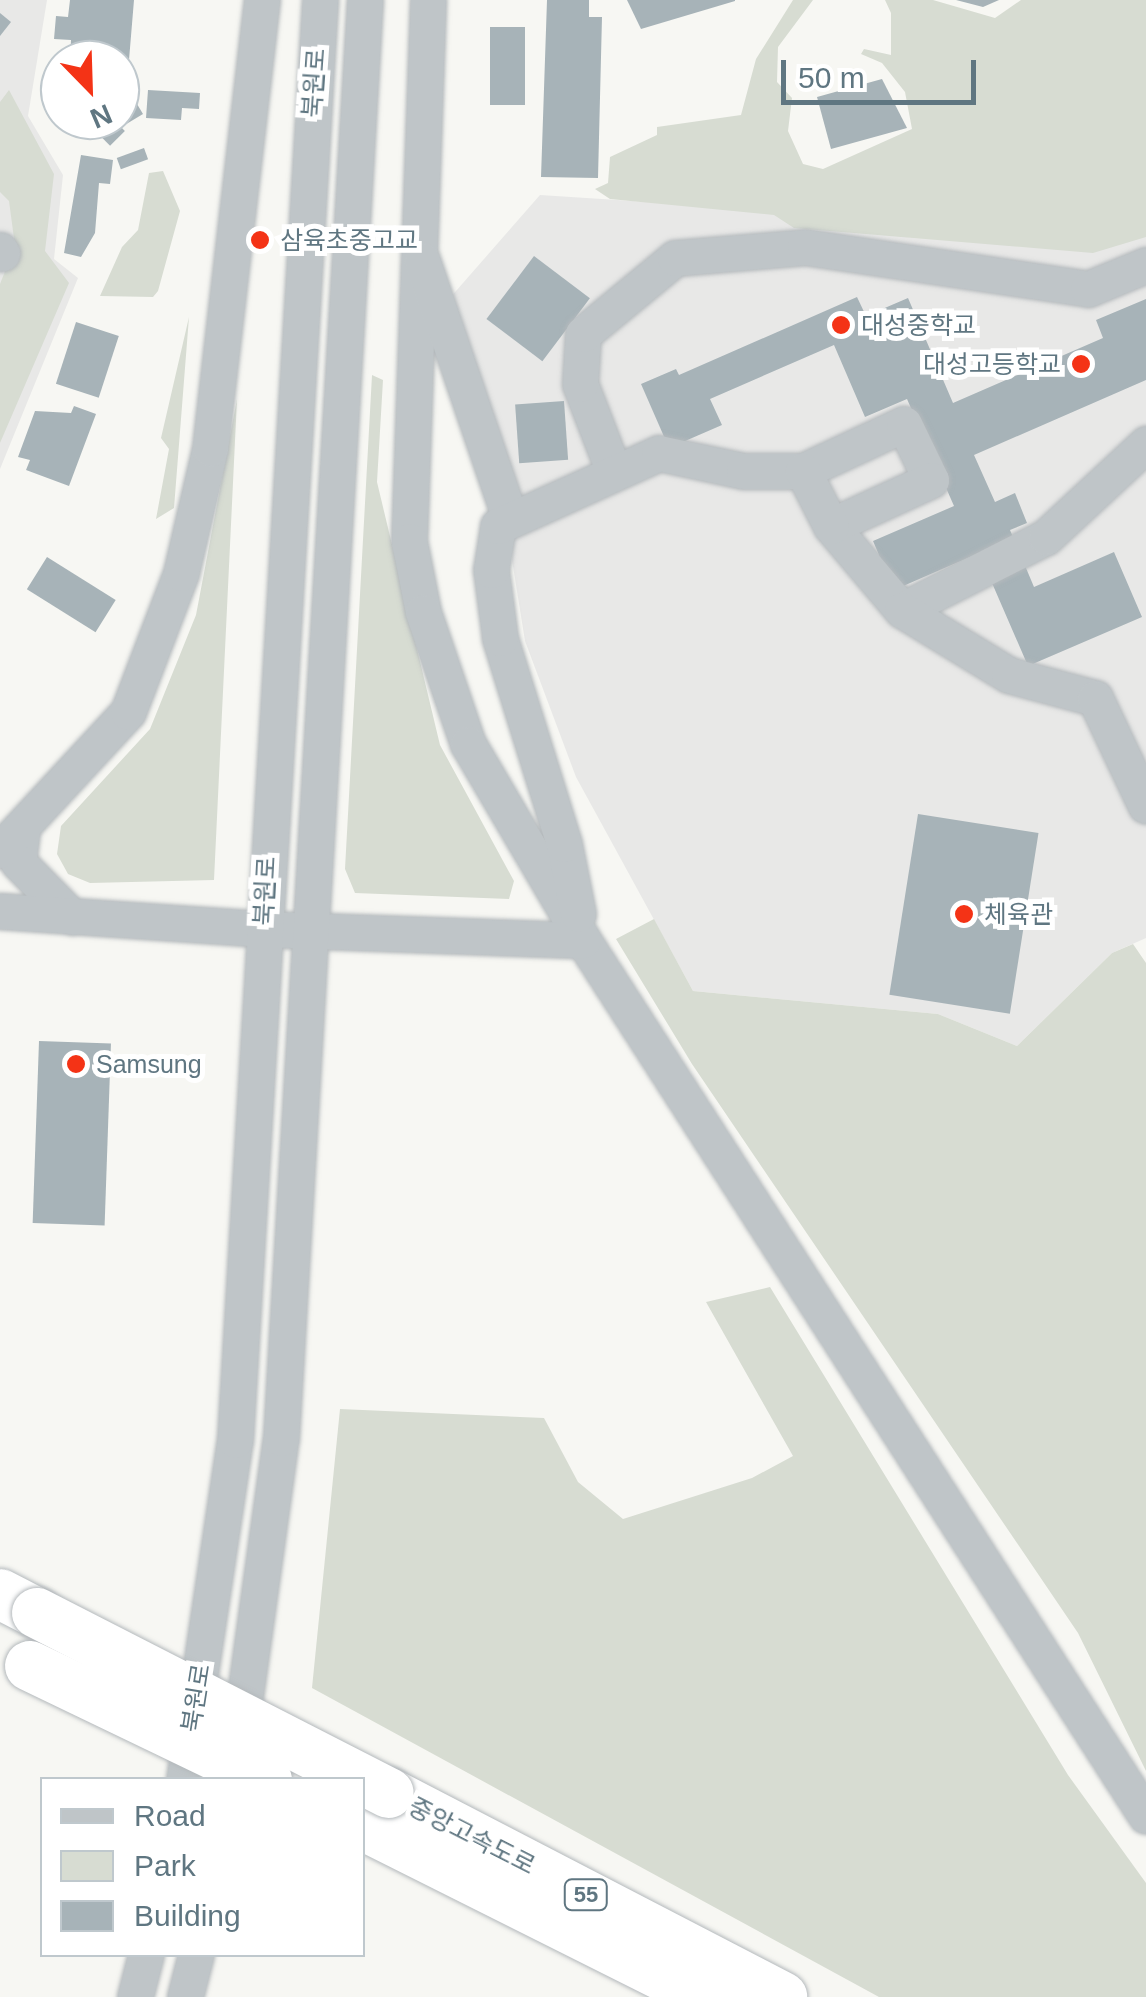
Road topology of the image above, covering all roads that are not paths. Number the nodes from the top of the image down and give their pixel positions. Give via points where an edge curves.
1 (262, 0) edge
2 (320, 0) edge
3 (365, 0) edge
4 (428, 0) edge
5 (416, 240) junction
6 (1146, 265) edge
7 (1146, 444) edge
8 (803, 471) junction
9 (614, 472) junction
10 (510, 518) junction
11 (831, 526) junction
12 (902, 610) junction
13 (1146, 806) edge
14 (11, 840) edge
15 (0, 911) edge
16 (72, 916) junction
17 (263, 930) junction
18 (312, 931) junction
19 (583, 940) junction
20 (18, 1604) edge
21 (15, 1658) edge
22 (184, 1777) edge
23 (233, 1777) edge
24 (261, 1777) edge
25 (311, 1777) edge
26 (1146, 1816) edge
27 (382, 1819) edge
28 (145, 1957) edge
29 (195, 1957) edge
30 (135, 1997) edge
31 (186, 1997) edge
32 (706, 1997) edge
33 (782, 1997) edge

1 - 14 street via 210,448 180,573 128,712
2 - 17 street, 북원로
3 - 18 street, 북원로
4 - 5 street
5 - 10 street
5 - 19 street via 409,542 423,612 468,744
6 - 9 street via 1088,290 805,246 676,258 583,334 580,384
7 - 12 street via 1046,537
8 - 9 street via 744,471 659,453
8 - 11 street
8 - 11 street via 904,424 931,480
9 - 10 street
10 - 19 street via 498,526 491,570 500,638 564,844
11 - 12 street
12 - 13 street via 1008,675 1096,698
14 - 16 street via 18,862
15 - 16 street
16 - 17 street
17 - 18 street
17 - 22 street, 북원로 via 235,1440
18 - 19 street
18 - 23 street, 북원로 via 281,1438
19 - 26 street
20 - 25 highway, 중앙고속도로 / 55, bridge
21 - 24 highway, bridge
27 - 32 highway, 중앙고속도로 / 55
27 - 33 highway, 중앙고속도로 / 55
28 - 30 street
29 - 31 street

